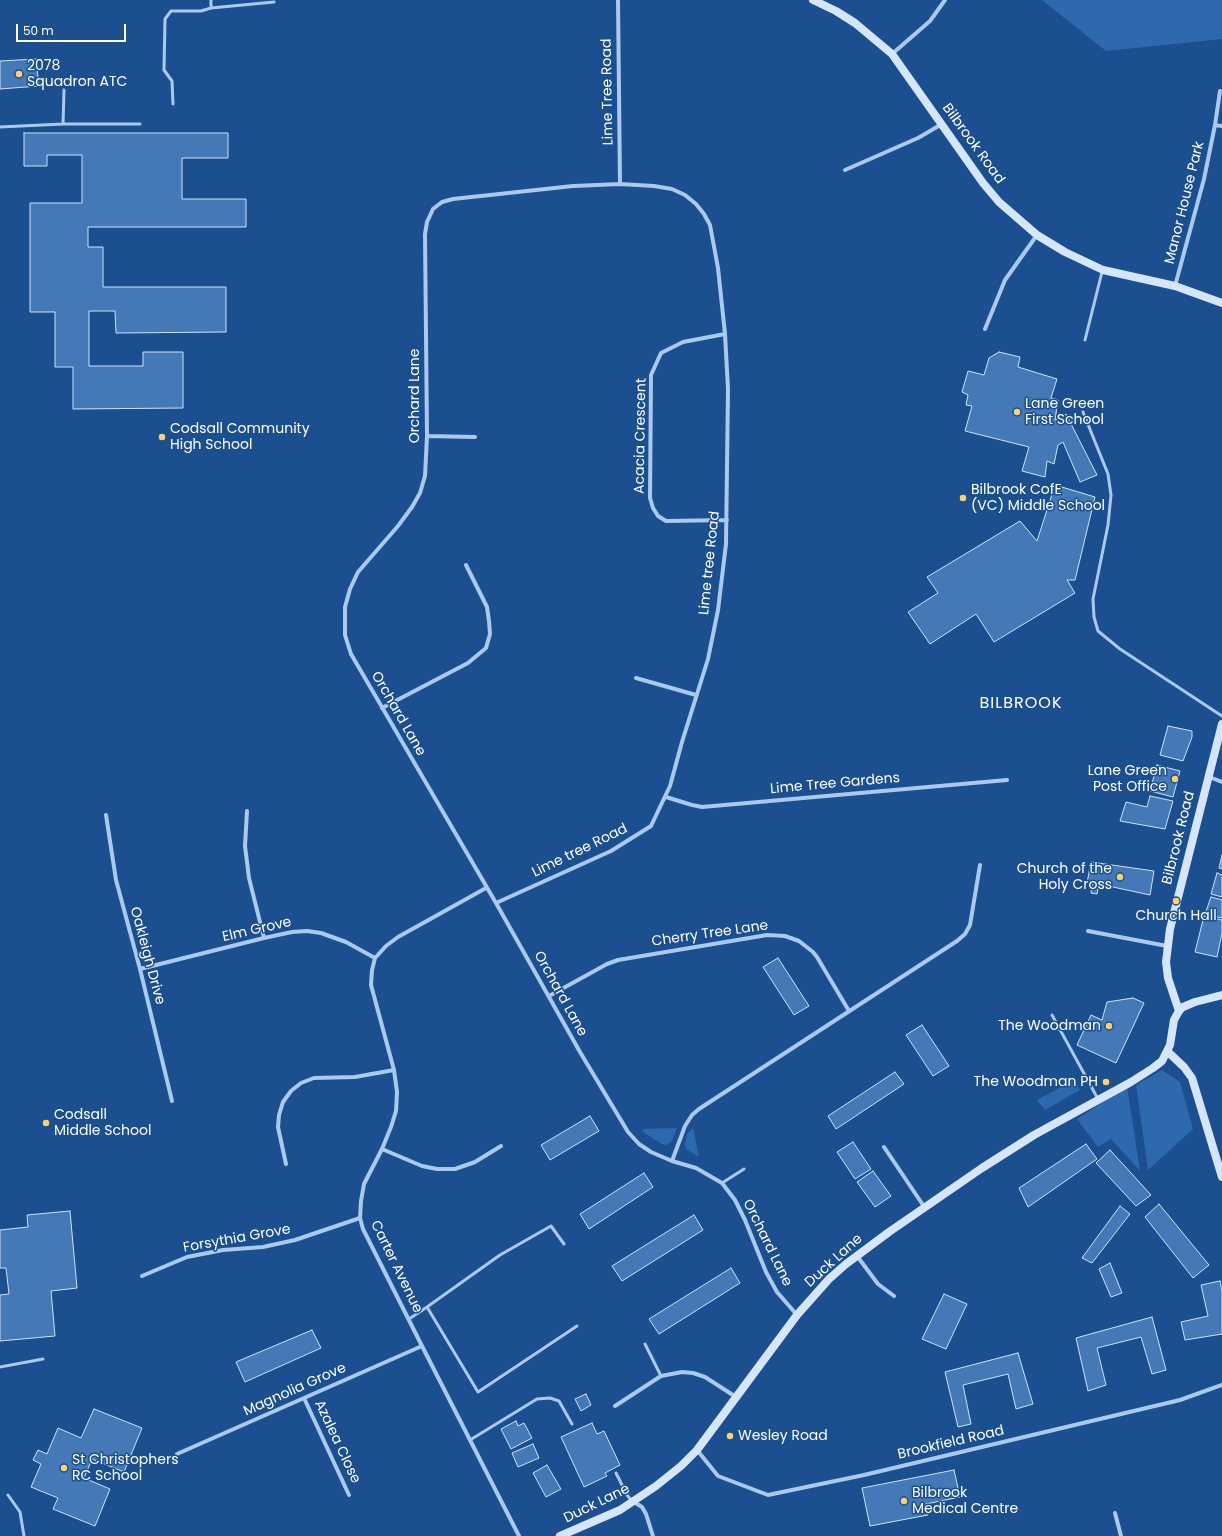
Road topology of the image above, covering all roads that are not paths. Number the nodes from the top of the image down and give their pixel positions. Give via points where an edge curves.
1 (211, 0) edge
2 (618, 0) edge
3 (813, 0) edge
4 (945, 0) edge
5 (274, 2) dead end
6 (211, 8) junction
7 (892, 54) junction
8 (64, 90) dead end
9 (1220, 91) dead end
10 (173, 104) dead end
11 (63, 124) junction
12 (140, 124) dead end
13 (942, 124) junction
14 (1215, 125) junction
15 (1222, 126) edge
16 (0, 127) edge
17 (845, 170) dead end
18 (620, 184) junction
19 (1037, 235) junction
20 (1103, 270) junction
21 (1175, 286) junction
22 (1222, 303) edge
23 (985, 329) dead end
24 (725, 334) junction
25 (1085, 340) dead end
26 (1083, 412) dead end
27 (427, 436) junction
28 (475, 436) dead end
29 (727, 520) junction
30 (466, 565) dead end
31 (636, 678) dead end
32 (696, 695) junction
33 (382, 708) junction
34 (1222, 716) edge
35 (1222, 724) edge
36 (1208, 777) junction
37 (1007, 780) dead end
38 (1222, 782) edge
39 (666, 797) junction
40 (247, 812) dead end
41 (106, 815) dead end
42 (980, 865) dead end
43 (486, 888) junction
44 (496, 903) junction
45 (1088, 931) dead end
46 (264, 938) junction
47 (1167, 946) junction
48 (374, 958) junction
49 (140, 969) junction
50 (1222, 995) edge
51 (549, 996) junction
52 (849, 1011) junction
53 (1179, 1011) junction
54 (1052, 1014) dead end
55 (1167, 1051) junction
56 (394, 1070) junction
57 (1098, 1099) junction
58 (172, 1101) dead end
59 (502, 1146) dead end
60 (884, 1147) dead end
61 (382, 1149) junction
62 (672, 1161) junction
63 (286, 1164) dead end
64 (744, 1169) dead end
65 (1222, 1177) edge
66 (722, 1183) junction
67 (925, 1208) junction
68 (360, 1218) junction
69 (564, 1244) dead end
70 (857, 1256) junction
71 (142, 1276) dead end
72 (894, 1296) dead end
73 (427, 1307) junction
74 (797, 1315) junction
75 (409, 1319) junction
76 (577, 1326) dead end
77 (645, 1344) dead end
78 (422, 1346) junction
79 (43, 1360) dead end
80 (0, 1367) edge
81 (661, 1376) junction
82 (1222, 1385) edge
83 (736, 1397) junction
84 (304, 1398) junction
85 (615, 1406) dead end
86 (572, 1424) dead end
87 (470, 1440) junction
88 (697, 1450) junction
89 (177, 1454) dead end
90 (616, 1473) dead end
91 (8, 1494) dead end
92 (349, 1495) dead end
93 (634, 1502) junction
94 (1115, 1513) dead end
95 (24, 1536) edge
96 (519, 1536) edge
97 (560, 1536) edge
98 (653, 1536) edge
99 (1121, 1536) edge

1 - 6 lane
2 - 18 street, Lime Tree Road
3 - 7 street, Bilbrook Road via 855,23
4 - 7 street via 930,21
5 - 6 lane
6 - 10 lane via 201,11 170,11 165,19 164,70 172,81
7 - 13 street, Bilbrook Road
8 - 11 lane
9 - 14 street, Manor House Park
11 - 12 lane
11 - 16 lane
13 - 17 street via 918,138
13 - 19 street, Bilbrook Road via 982,183 999,202
14 - 15 street, Manor House Park
14 - 21 street, Manor House Park via 1204,179
18 - 24 street, Lime tree Road via 672,189 685,195 704,214 710,225 718,268
18 - 27 street, Orchard Lane via 572,186 453,199 442,202 433,209 425,234
19 - 20 street, Bilbrook Road via 1064,252
19 - 23 street via 1005,280
20 - 21 street, Bilbrook Road
20 - 25 lane
21 - 22 street, Bilbrook Road
24 - 29 street, Lime tree Road via 728,390
24 - 29 street, Acacia Crescent via 683,342 661,353 651,375 650,498 658,516 666,521
26 - 34 lane via 1108,474 1111,495 1108,525 1093,599 1098,631 1120,649
27 - 28 street
27 - 33 street, Orchard Lane via 425,476 420,493 398,526 358,572 345,607 344,628 348,647
29 - 32 street, Lime tree Road via 718,610 708,659
30 - 33 street via 487,607 490,634 486,648 468,662
31 - 32 street
32 - 39 street, Lime tree Road
33 - 43 street, Orchard Lane
35 - 36 street, Bilbrook Road
36 - 38 street
36 - 47 street, Bilbrook Road
37 - 39 street, Lime Tree Gardens via 702,807
39 - 44 street, Lime tree Road via 651,826 611,851
40 - 46 street via 245,846 249,878
41 - 49 street, Oakleigh Drive via 116,880
42 - 52 street via 970,925 965,934
43 - 44 street, Orchard Lane
43 - 48 street via 398,937
44 - 51 street, Orchard Lane
45 - 47 street
46 - 48 street, Elm Grove via 292,932 320,933 346,942
46 - 49 street, Elm Grove
47 - 53 street, Bilbrook Road via 1168,978
48 - 56 street, Carter Avenue via 371,985
49 - 58 street, Oakleigh Drive
50 - 53 street via 1195,1002
51 - 52 street, Cherry Tree Lane via 618,960 767,935 785,936 799,941 813,952
51 - 62 street, Orchard Lane via 628,1132 651,1152
52 - 62 street via 699,1109 685,1126
53 - 55 street via 1174,1020 1172,1038
54 - 57 lane
55 - 57 street, Duck Lane via 1162,1061 1153,1068
55 - 65 street via 1192,1078
56 - 61 street, Carter Avenue via 396,1111
56 - 63 street via 355,1077 314,1078 301,1083 291,1091 278,1115
57 - 67 street, Duck Lane via 1034,1135
59 - 61 street via 475,1162 455,1169 422,1166
60 - 67 street
61 - 68 street, Carter Avenue via 364,1184
62 - 66 street, Orchard Lane via 696,1168
64 - 66 lane
66 - 74 street, Orchard Lane via 735,1200 777,1292
67 - 70 street, Duck Lane
68 - 71 street, Forsythia Grove via 295,1240 187,1257
68 - 75 street, Carter Avenue via 363,1229
69 - 73 lane via 551,1226 500,1255
70 - 72 street via 878,1284
70 - 74 street, Duck Lane via 829,1279
73 - 75 lane
73 - 76 lane via 478,1392
74 - 83 street, Duck Lane
75 - 78 street, Carter Avenue
77 - 81 lane
78 - 84 street, Magnolia Grove
78 - 87 street, Carter Avenue
79 - 80 lane
81 - 83 street via 682,1372 693,1373
81 - 85 street
82 - 88 street, Brookfield Road via 1180,1400 768,1495 718,1476
83 - 88 street, Duck Lane
84 - 89 street, Magnolia Grove
84 - 92 street, Azalea Close
86 - 87 lane via 559,1401 550,1398 537,1399
87 - 96 street, Carter Avenue
88 - 93 street, Duck Lane
90 - 93 lane via 627,1496
91 - 95 lane via 20,1512
93 - 97 street, Duck Lane
93 - 98 street via 642,1507 646,1514
94 - 99 street

